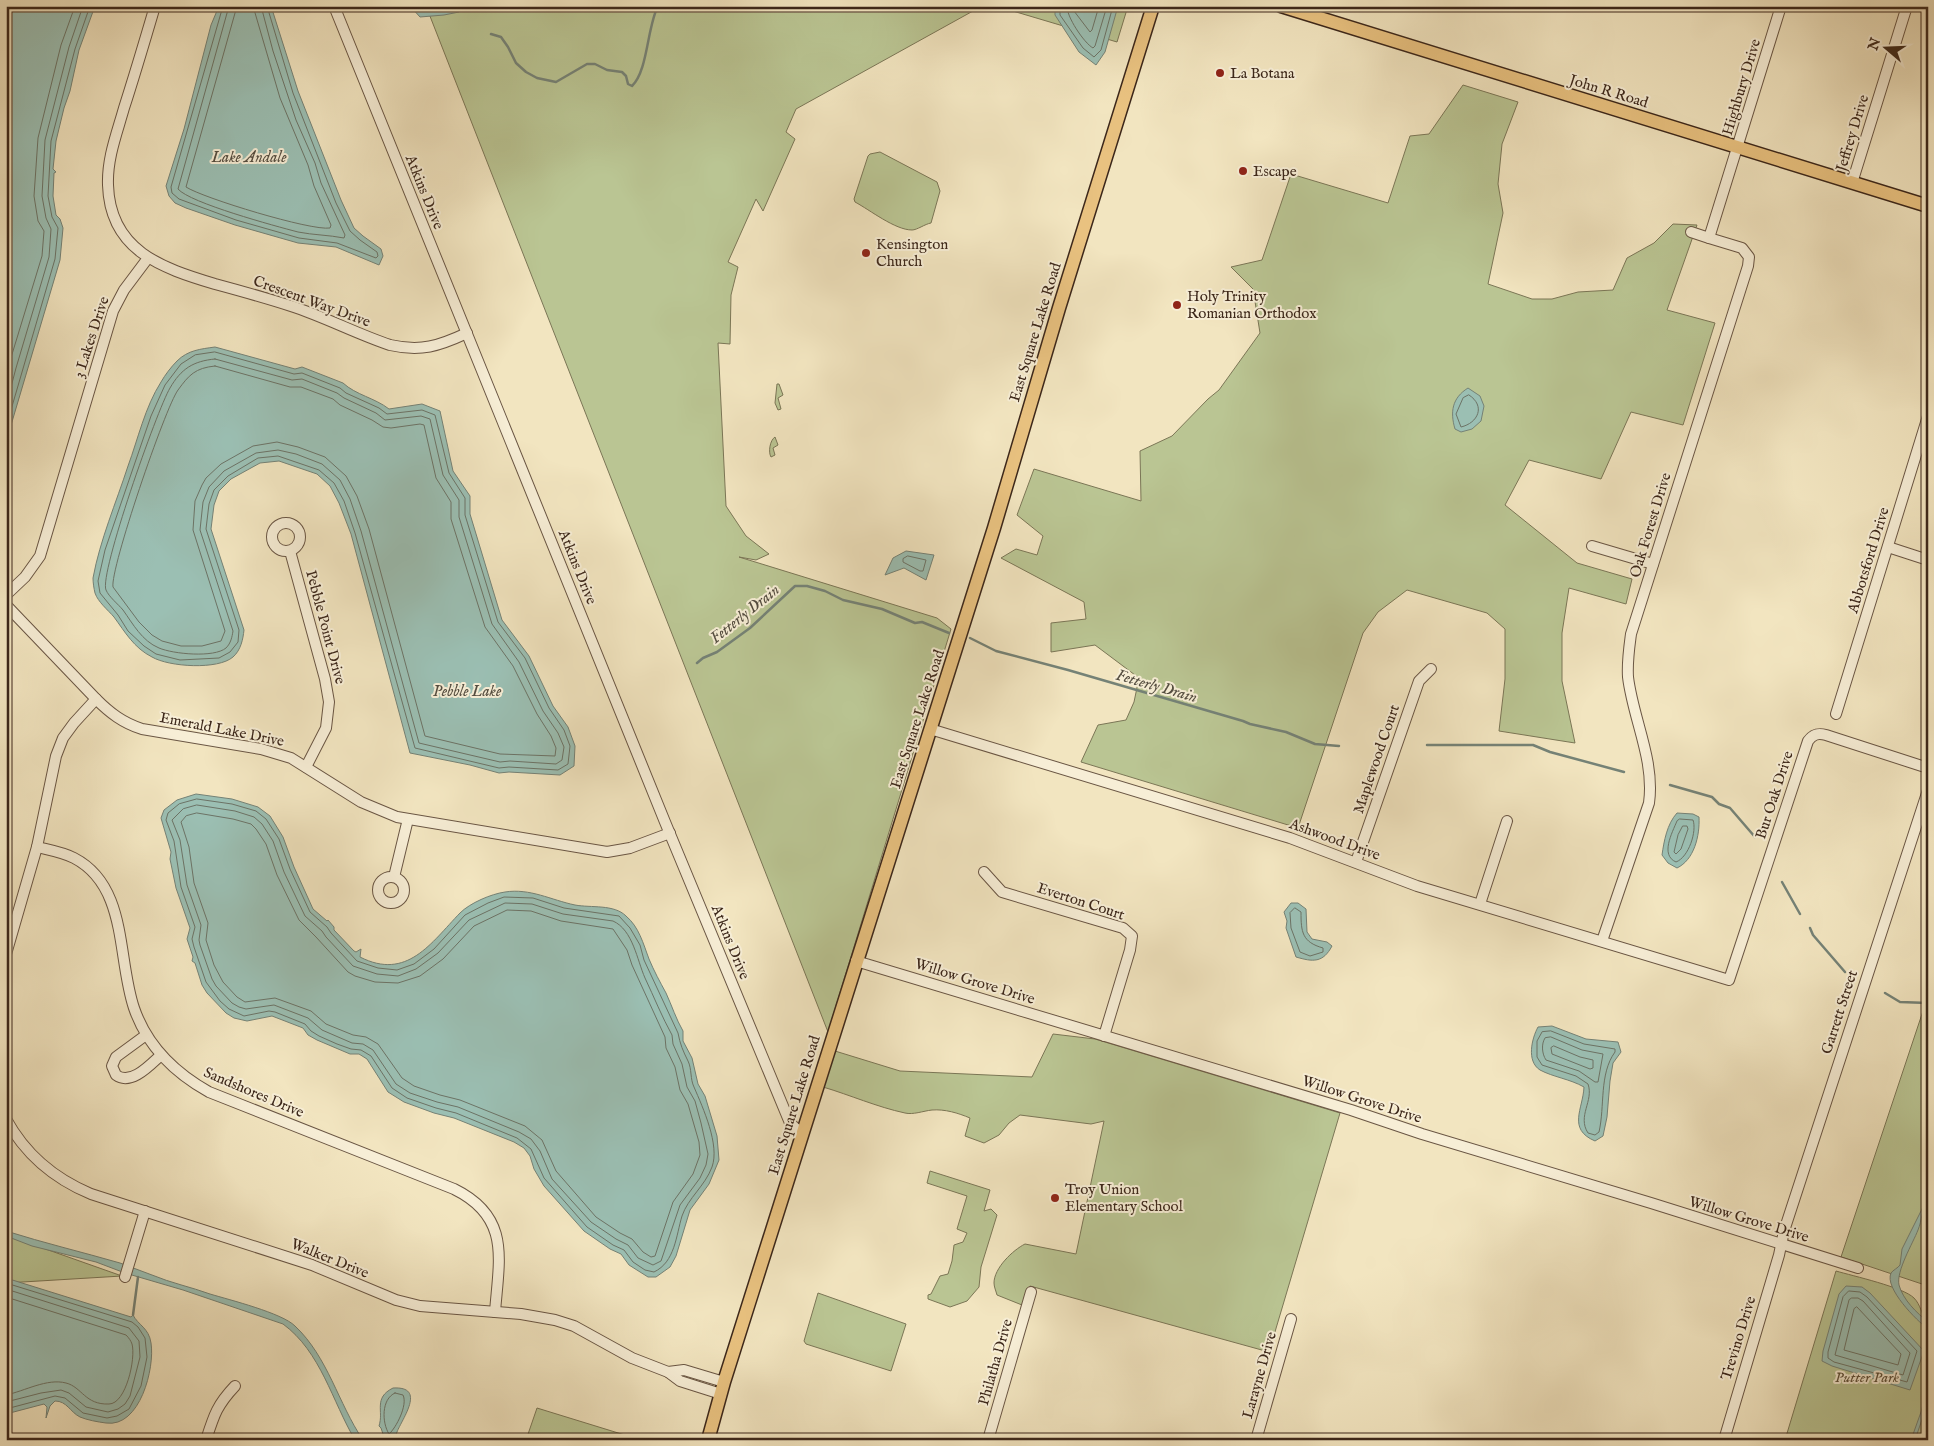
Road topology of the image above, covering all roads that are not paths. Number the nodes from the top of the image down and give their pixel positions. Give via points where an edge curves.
1 (155, 6) edge
2 (334, 6) edge
3 (1153, 6) edge
4 (1281, 6) edge
5 (1781, 6) edge
6 (1907, 6) edge
7 (1738, 147) junction
8 (1852, 183) junction
9 (1928, 206) edge
10 (1691, 232) dead end
11 (1709, 238) junction
12 (148, 258) junction
13 (467, 333) junction
14 (1928, 416) edge
15 (1592, 546) dead end
16 (1888, 547) junction
17 (290, 551) dead end
18 (1928, 560) edge
19 (1653, 564) junction
20 (6, 595) edge
21 (6, 605) edge
22 (1431, 669) dead end
23 (96, 699) junction
24 (1836, 714) dead end
25 (930, 729) junction
26 (306, 767) junction
27 (1928, 768) edge
28 (1928, 790) edge
29 (408, 820) junction
30 (1507, 821) dead end
31 (670, 833) junction
32 (37, 847) junction
33 (1356, 862) junction
34 (984, 872) dead end
35 (394, 877) dead end
36 (1480, 904) junction
37 (1602, 941) junction
38 (6, 954) edge
39 (856, 961) junction
40 (1729, 980) joint
41 (146, 1035) junction
42 (1104, 1036) junction
43 (162, 1056) junction
44 (6, 1119) edge
45 (10, 1133) edge
46 (802, 1134) junction
47 (145, 1212) junction
48 (1781, 1245) junction
49 (1858, 1268) dead end
50 (125, 1277) dead end
51 (1031, 1292) dead end
52 (495, 1312) junction
53 (1291, 1319) dead end
54 (235, 1386) dead end
55 (722, 1388) junction
56 (206, 1440) edge
57 (708, 1440) edge
58 (988, 1440) edge
59 (1256, 1440) edge
60 (1724, 1440) edge

1 - 12 street via 110,159 108,185 111,205 121,229
2 - 13 street, Atkins Drive
3 - 25 main road, East Square Lake Road
4 - 7 main road, John R Road
5 - 7 street, Highbury Drive
6 - 8 street, Jeffrey Drive
7 - 8 main road, John R Road
7 - 11 street
8 - 9 main road, John R Road
10 - 11 street, Oak Forest Drive
11 - 19 street, Oak Forest Drive via 1742,248 1749,261
12 - 13 street, Crescent Way Drive via 169,270 297,308 405,348 426,348
12 - 20 street, 3 Lakes Drive via 113,311 40,556
13 - 31 street, Atkins Drive
14 - 16 street, Abbotsford Drive
15 - 19 street
16 - 18 street
16 - 24 street, Abbotsford Drive
17 - 26 street, Pebble Point Drive via 328,696 326,728
19 - 37 street, Oak Forest Drive via 1631,634 1627,658 1649,773 1649,803
21 - 23 street, Emerald Lake Drive
22 - 33 street, Maplewood Court via 1419,682
23 - 26 street, Emerald Lake Drive via 133,726 261,749 291,758
23 - 32 street via 74,723 59,747
25 - 33 street, Ashwood Drive via 1290,838
25 - 39 main road, East Square Lake Road
26 - 29 street, Emerald Lake Drive via 367,805
27 - 40 street, Bur Oak Drive via 1826,735 1811,737
28 - 48 street, Garrett Street
29 - 31 street, Emerald Lake Drive via 607,852 630,848
29 - 35 street
30 - 36 street
31 - 46 street, Atkins Drive via 790,1123
32 - 38 street
32 - 41 street, Sandshores Drive via 73,858 94,872 104,886 114,910 134,1009
33 - 36 street, Ashwood Drive via 1417,886
34 - 42 street, Everton Court via 1002,892 1123,928 1132,936
36 - 37 street, Ashwood Drive
37 - 40 street, Ashwood Drive
39 - 42 street, Willow Grove Drive
39 - 46 main road, East Square Lake Road
41 - 43 street, Sandshores Drive
41 - 43 street via 116,1057 112,1066 116,1075 124,1078 134,1076
42 - 48 street, Willow Grove Drive
43 - 52 street, Sandshores Drive via 178,1072 209,1092 447,1187 477,1203 490,1219 499,1245
44 - 45 street, Walker Drive
45 - 47 street, Walker Drive via 57,1176 91,1194
46 - 55 main road, East Square Lake Road
47 - 50 street
47 - 52 street, Walker Drive via 312,1265 396,1300 420,1306
48 - 49 street, Willow Grove Drive
48 - 60 street, Trevino Drive
51 - 58 street, Philatha Drive
52 - 55 street, Walker Drive via 539,1317 574,1326 632,1358 668,1372 684,1370
53 - 59 street, Larayne Drive
54 - 56 street via 216,1409
55 - 57 main road, East Square Lake Road

